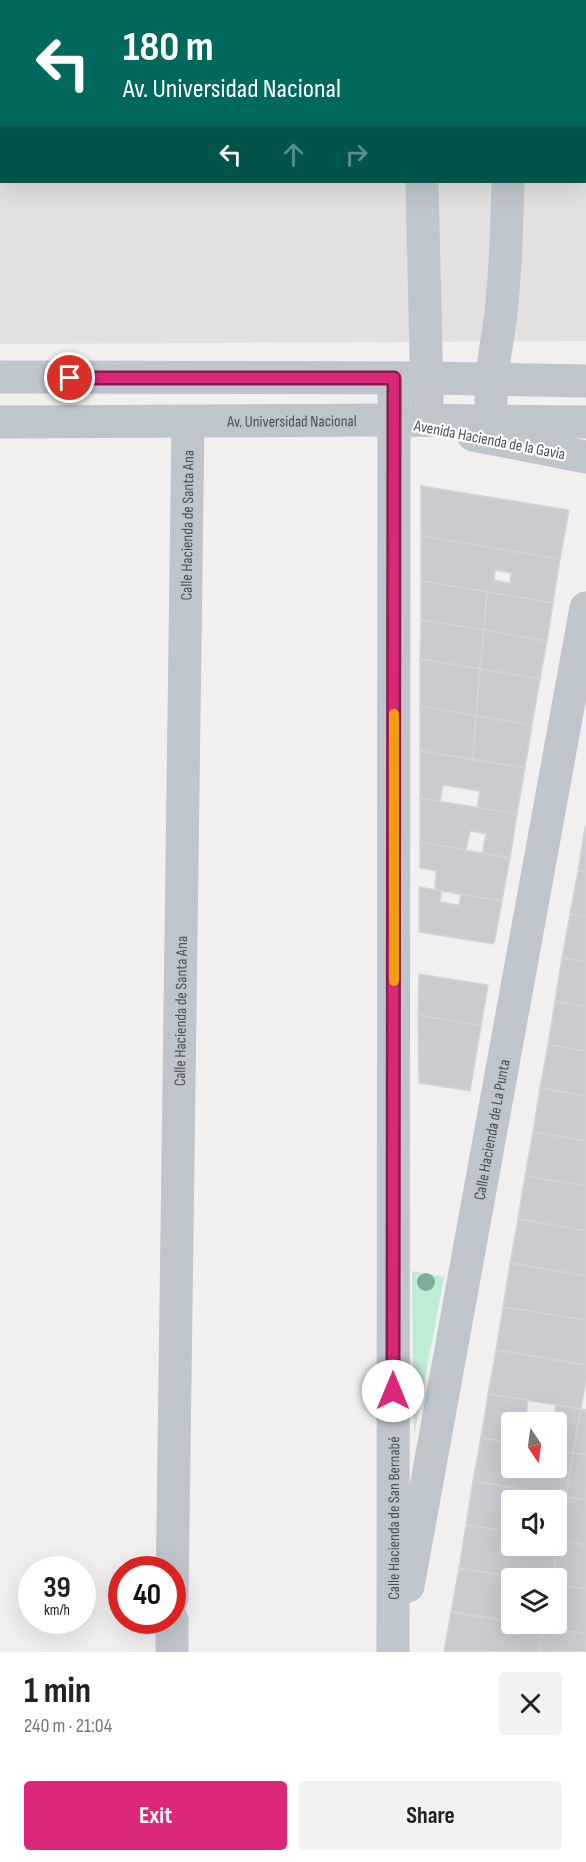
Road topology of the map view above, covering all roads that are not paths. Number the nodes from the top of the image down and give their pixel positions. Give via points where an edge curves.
1 (423, 183) edge
2 (508, 183) edge
3 (0, 377) edge
4 (394, 378) junction
5 (426, 378) junction
6 (490, 379) junction
7 (586, 381) edge
8 (394, 420) junction
9 (492, 420) junction
10 (0, 422) edge
11 (188, 422) junction
12 (429, 422) junction
13 (586, 422) edge
14 (586, 457) edge
15 (586, 608) edge
16 (173, 1556) edge
17 (172, 1634) edge
18 (172, 1652) edge
19 (394, 1652) edge

1 - 5 street
2 - 6 street via 506,261 497,350
3 - 4 street
4 - 5 street
4 - 8 street, Calle Hacienda de San Bernabé
5 - 6 street
5 - 12 street
6 - 7 street
6 - 9 street
8 - 11 street, Av. Universidad Nacional
8 - 12 street, Av. Universidad Nacional
8 - 14 street, Avenida Hacienda de la Gavia
8 - 19 street, Calle Hacienda de San Bernabé
9 - 12 street, Av. Universidad Nacional
9 - 13 street, Av. Universidad Nacional
10 - 11 street, Av. Universidad Nacional
11 - 16 street, Calle Hacienda de Santa Ana
15 - 19 street, Calle Hacienda de La Punta
17 - 18 street

